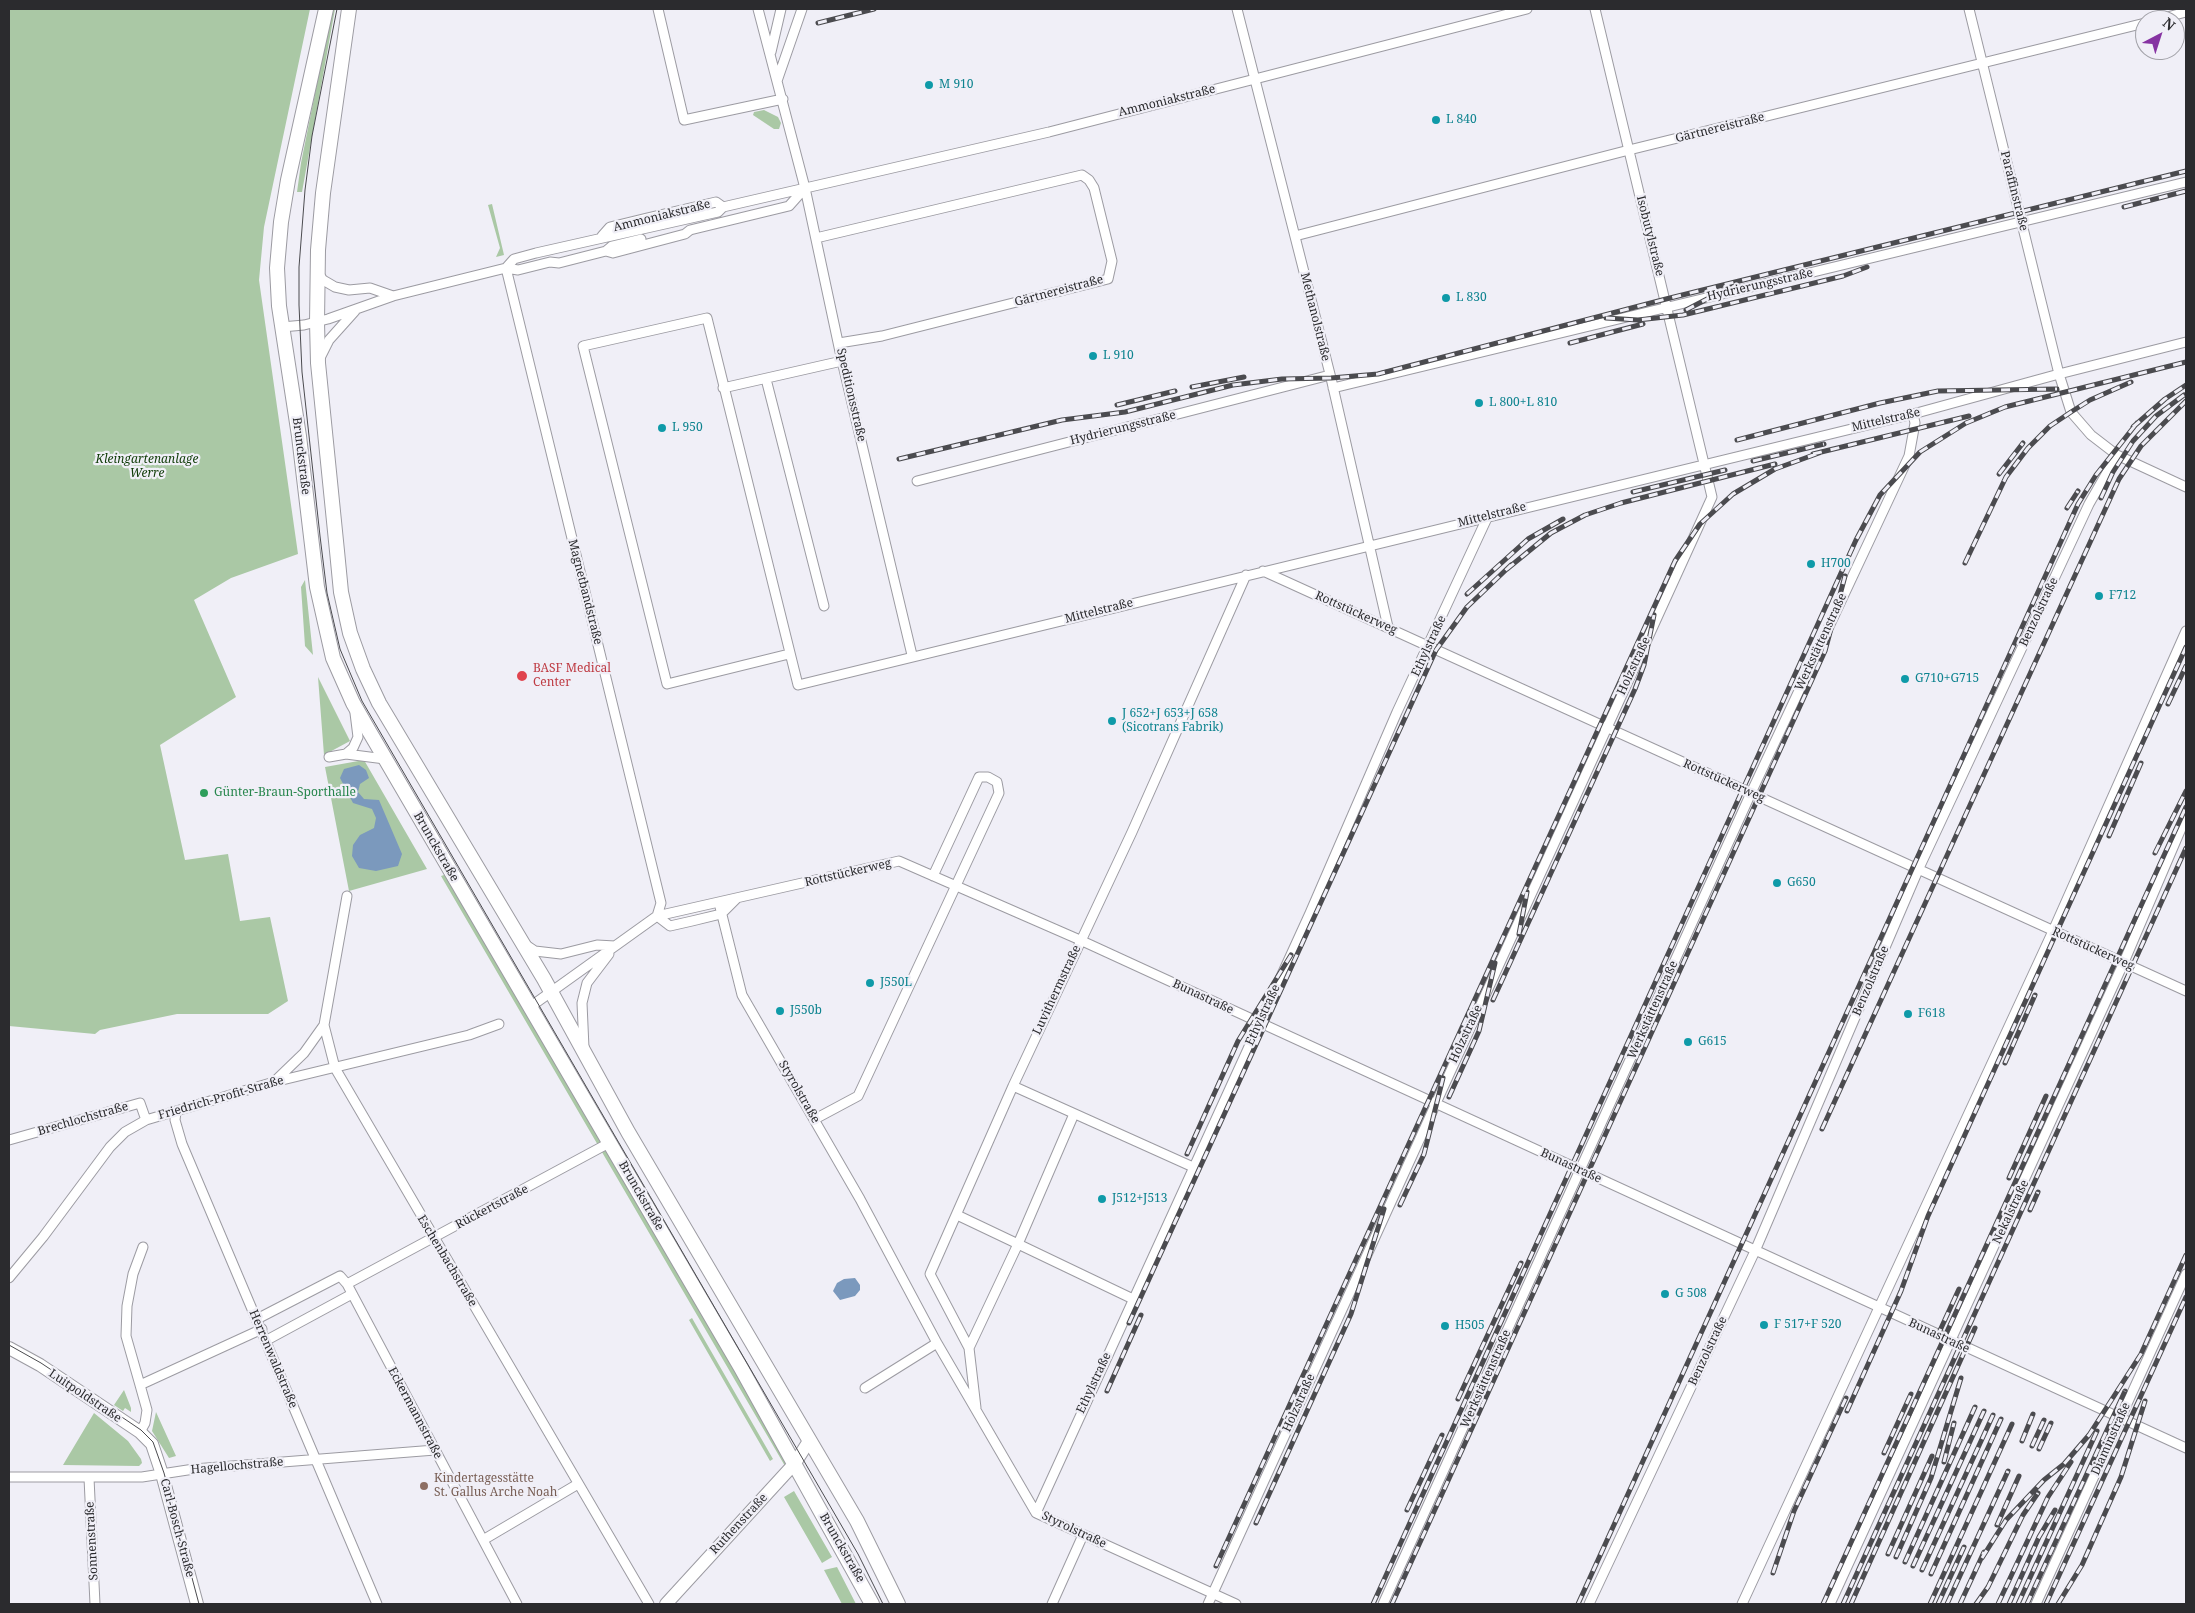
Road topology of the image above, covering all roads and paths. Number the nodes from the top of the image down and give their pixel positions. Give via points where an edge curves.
1 (326, 9) edge
2 (349, 9) edge
3 (658, 9) edge
4 (758, 9) edge
5 (781, 9) edge
6 (802, 9) edge
7 (1237, 9) edge
8 (1527, 9) edge
9 (1595, 9) edge
10 (1969, 9) edge
11 (2135, 25) edge
12 (771, 55) junction
13 (1982, 63) junction
14 (1255, 79) junction
15 (777, 81) junction
16 (783, 99) junction
17 (1629, 150) junction
18 (2186, 182) edge
19 (805, 188) junction
20 (720, 209) junction
21 (732, 220) junction
22 (2022, 222) junction
23 (602, 236) junction
24 (1295, 236) junction
25 (816, 238) junction
26 (606, 251) junction
27 (506, 268) junction
28 (318, 273) junction
29 (393, 296) junction
30 (1668, 307) junction
31 (357, 309) junction
32 (317, 322) junction
33 (282, 327) junction
34 (2186, 342) edge
35 (839, 343) junction
36 (842, 362) junction
37 (318, 363) junction
38 (2059, 374) junction
39 (1330, 375) junction
40 (766, 379) junction
41 (723, 388) junction
42 (1333, 388) junction
43 (1913, 414) junction
44 (2117, 455) junction
45 (1704, 463) junction
46 (917, 481) dead end
47 (2186, 487) edge
48 (1488, 516) junction
49 (1370, 546) junction
50 (1263, 571) junction
51 (1246, 575) junction
52 (824, 606) dead end
53 (1388, 627) junction
54 (2186, 631) edge
55 (1429, 647) junction
56 (789, 654) junction
57 (912, 656) junction
58 (353, 703) junction
59 (1606, 727) junction
60 (346, 754) junction
61 (329, 757) dead end
62 (385, 759) junction
63 (1751, 793) junction
64 (2186, 817) edge
65 (1919, 868) junction
66 (933, 876) junction
67 (955, 886) junction
68 (347, 896) dead end
69 (737, 898) junction
70 (719, 903) junction
71 (722, 914) junction
72 (657, 916) junction
73 (2053, 931) junction
74 (1080, 940) junction
75 (522, 942) junction
76 (615, 946) junction
77 (2124, 962) junction
78 (2186, 991) edge
79 (551, 992) junction
80 (530, 1007) junction
81 (1260, 1023) junction
82 (324, 1024) junction
83 (499, 1024) dead end
84 (584, 1054) junction
85 (335, 1068) junction
86 (274, 1082) junction
87 (1013, 1086) junction
88 (1435, 1103) junction
89 (176, 1112) junction
90 (1074, 1114) junction
91 (815, 1119) junction
92 (146, 1120) junction
93 (9, 1140) edge
94 (609, 1143) junction
95 (1193, 1167) junction
96 (1581, 1171) junction
97 (957, 1215) junction
98 (433, 1238) junction
99 (1018, 1244) junction
100 (143, 1246) dead end
101 (1755, 1251) junction
102 (2186, 1274) edge
103 (9, 1278) edge
104 (347, 1284) junction
105 (352, 1294) junction
106 (1133, 1299) junction
107 (1878, 1308) junction
108 (257, 1319) junction
109 (262, 1329) junction
110 (266, 1340) junction
111 (1951, 1341) junction
112 (937, 1343) junction
113 (9, 1348) edge
114 (969, 1348) junction
115 (140, 1385) junction
116 (865, 1388) dead end
117 (976, 1408) junction
118 (2121, 1418) junction
119 (140, 1432) junction
120 (809, 1441) junction
121 (2186, 1448) edge
122 (435, 1450) junction
123 (155, 1451) joint
124 (315, 1460) junction
125 (795, 1463) junction
126 (162, 1474) junction
127 (9, 1478) edge
128 (89, 1478) junction
129 (578, 1484) junction
130 (1036, 1513) junction
131 (1083, 1535) junction
132 (483, 1540) junction
133 (1213, 1594) junction
134 (95, 1604) edge
135 (197, 1604) edge
136 (377, 1604) edge
137 (517, 1604) edge
138 (649, 1604) edge
139 (666, 1604) edge
140 (872, 1604) edge
141 (898, 1604) edge
142 (1052, 1604) edge
143 (1208, 1604) edge
144 (1236, 1604) edge
145 (1383, 1604) edge
146 (1589, 1604) edge
147 (1742, 1604) edge
148 (1830, 1604) edge
149 (2036, 1604) edge

1 - 33 main road, Brunckstraße via 281,222 278,268
2 - 28 main road, Brunckstraße via 323,193
3 - 16 street via 684,120
4 - 12 street, Speditionsstraße
5 - 12 street
6 - 15 street
7 - 14 street, Methanolstraße
8 - 14 street, Ammoniakstraße
9 - 17 street, Isobutylstraße
10 - 13 street, Paraffinstraße
11 - 13 street, Gärtnereistraße
12 - 15 street, Speditionsstraße
13 - 17 street, Gärtnereistraße
13 - 22 street, Paraffinstraße
14 - 19 street, Ammoniakstraße via 1049,132
14 - 24 street, Methanolstraße
15 - 16 street, Speditionsstraße
16 - 19 street, Speditionsstraße
17 - 24 street, Gärtnereistraße
17 - 30 street, Isobutylstraße
18 - 22 street, Hydrierungsstraße
19 - 20 street, Ammoniakstraße
19 - 21 street, Ammoniakstraße via 789,206
19 - 25 street, Speditionsstraße
20 - 21 street, Ammoniakstraße
20 - 23 street, Ammoniakstraße via 716,202 610,227
21 - 26 street, Ammoniakstraße via 613,253
22 - 30 street, Hydrierungsstraße
22 - 38 street, Paraffinstraße
23 - 26 street, Ammoniakstraße
23 - 27 street, Ammoniakstraße via 514,259
24 - 39 street, Methanolstraße
25 - 35 street, Speditionsstraße
25 - 35 street, Gärtnereistraße via 1082,175 1094,188 1112,261 1108,279 882,336
26 - 27 street, Ammoniakstraße via 518,270
27 - 29 street, Ammoniakstraße
27 - 72 street, Magnetbandstraße via 661,903
28 - 29 street via 335,287 349,290 370,288
28 - 32 main road, Brunckstraße
29 - 31 street, Ammoniakstraße
30 - 42 street, Hydrierungsstraße
30 - 45 street, Isobutylstraße
31 - 32 street, Ammoniakstraße
31 - 37 street via 329,340
32 - 33 street, Ammoniakstraße
32 - 37 main road, Brunckstraße
33 - 58 main road, Brunckstraße via 321,612 333,658
34 - 38 street, Mittelstraße
35 - 36 street, Speditionsstraße
36 - 40 street
36 - 57 street, Speditionsstraße
37 - 75 main road, Brunckstraße via 341,592 353,642 379,703
38 - 43 street, Mittelstraße
38 - 44 street via 2071,412 2091,435
39 - 42 street, Methanolstraße
39 - 46 street, Hydrierungsstraße
40 - 41 street
40 - 52 street
41 - 56 street
41 - 56 street via 707,318 583,346 667,684
42 - 49 street, Methanolstraße
43 - 45 street, Mittelstraße
43 - 63 street, Werkstättenstraße via 1915,423 1909,456
44 - 47 street
44 - 65 street, Benzolstraße via 2089,504
45 - 48 street, Mittelstraße
45 - 59 street, Holzstraße via 1712,497
48 - 49 street, Mittelstraße
48 - 55 street, Ethylstraße
49 - 50 street, Mittelstraße
49 - 53 street, Methanolstraße
50 - 51 street, Mittelstraße
50 - 53 street, Rottstückerweg
51 - 57 street, Mittelstraße
51 - 74 street, Luvithermstraße via 1132,832
53 - 55 street, Rottstückerweg
54 - 73 street
55 - 59 street, Rottstückerweg
55 - 81 street, Ethylstraße via 1397,712
56 - 57 street, Mittelstraße via 798,685
58 - 60 street via 358,738
58 - 62 main road, Brunckstraße
59 - 63 street, Rottstückerweg
59 - 88 street, Holzstraße
60 - 61 street
60 - 62 street
62 - 80 main road, Brunckstraße
63 - 65 street, Rottstückerweg
63 - 96 street, Werkstättenstraße
64 - 77 street, Nekalstraße
65 - 73 street, Rottstückerweg
65 - 101 street, Benzolstraße
66 - 67 street, Rottstückerweg
66 - 67 street via 979,778 997,782 999,793
66 - 69 street, Rottstückerweg via 899,861
67 - 74 street, Bunastraße
67 - 91 street via 858,1096
68 - 82 street, Eschenbachstraße
69 - 70 street, Rottstückerweg
69 - 71 street
70 - 71 street, Styrolstraße
70 - 72 street, Rottstückerweg
71 - 72 street via 670,926
71 - 91 street, Styrolstraße via 742,995
72 - 76 street, Rottstückerweg
73 - 77 street, Rottstückerweg
73 - 107 street
74 - 81 street, Bunastraße
74 - 87 street, Luvithermstraße
75 - 76 street via 536,951 561,954 597,945
75 - 79 main road, Brunckstraße
76 - 79 street, Rottstückerweg
76 - 84 street via 587,983 582,1003
77 - 78 street, Rottstückerweg
77 - 111 street, Nekalstraße
79 - 80 street, Rottstückerweg
79 - 84 main road, Brunckstraße
80 - 94 main road, Brunckstraße
81 - 88 street, Bunastraße
81 - 95 street, Ethylstraße
82 - 85 street, Eschenbachstraße
82 - 86 street via 304,1053
83 - 85 street, Friedrich-Profit-Straße via 470,1035
84 - 120 main road, Brunckstraße
85 - 86 street, Friedrich-Profit-Straße
85 - 98 street, Eschenbachstraße
86 - 89 street, Friedrich-Profit-Straße
87 - 90 street
87 - 97 street, Luvithermstraße
88 - 96 street, Bunastraße
88 - 133 street, Holzstraße
89 - 92 street, Friedrich-Profit-Straße
89 - 108 street, Herrenwaldstraße via 182,1144
90 - 95 street
90 - 99 street
91 - 112 street, Styrolstraße
92 - 93 street, Brechlochstraße via 140,1103
92 - 103 street, Friedrich-Profit-Straße via 125,1132 110,1147
94 - 98 street, Rückertstraße
94 - 125 main road, Brunckstraße
95 - 106 street, Ethylstraße
96 - 101 street, Bunastraße
96 - 145 street, Werkstättenstraße
97 - 99 street
97 - 114 street, Luvithermstraße via 930,1274
98 - 104 street, Rückertstraße
98 - 129 street, Eschenbachstraße
99 - 106 street
99 - 114 street
100 - 115 street via 133,1274 126,1336
101 - 107 street, Bunastraße
101 - 146 street, Benzolstraße
102 - 118 street, Diaminstraße
104 - 105 street, Eckermannstraße
104 - 108 street, Eckermannstraße via 340,1276
105 - 110 street
105 - 122 street, Eckermannstraße
106 - 130 street, Ethylstraße
107 - 111 street, Bunastraße
107 - 147 street
108 - 109 street, Herrenwaldstraße
109 - 110 street, Herrenwaldstraße
109 - 115 street
110 - 124 street, Herrenwaldstraße
111 - 118 street, Bunastraße
111 - 148 street, Nekalstraße
112 - 116 street
112 - 117 street, Styrolstraße
113 - 119 street, Luitpoldstraße
114 - 117 street, Luvithermstraße
115 - 119 street via 147,1410
117 - 130 street, Styrolstraße
118 - 121 street, Bunastraße
118 - 149 street, Diaminstraße
119 - 123 street, Luitpoldstraße
120 - 125 street, Ruthenstraße
120 - 141 main road, Brunckstraße via 857,1521
122 - 124 street, Hagellochstraße
122 - 132 street, Eckermannstraße
123 - 126 street, Carl-Bosch-Straße
124 - 126 street, Hagellochstraße
124 - 136 street, Herrenwaldstraße
125 - 139 street, Ruthenstraße
125 - 140 main road, Brunckstraße
126 - 128 street, Hagellochstraße
126 - 135 street, Carl-Bosch-Straße
127 - 128 street, Hagellochstraße
128 - 134 street, Sonnenstraße
129 - 132 street
129 - 138 street, Eschenbachstraße
130 - 131 street, Styrolstraße
131 - 133 street, Styrolstraße
131 - 142 street
132 - 137 street, Eckermannstraße
133 - 143 street, Holzstraße
133 - 144 street, Styrolstraße

